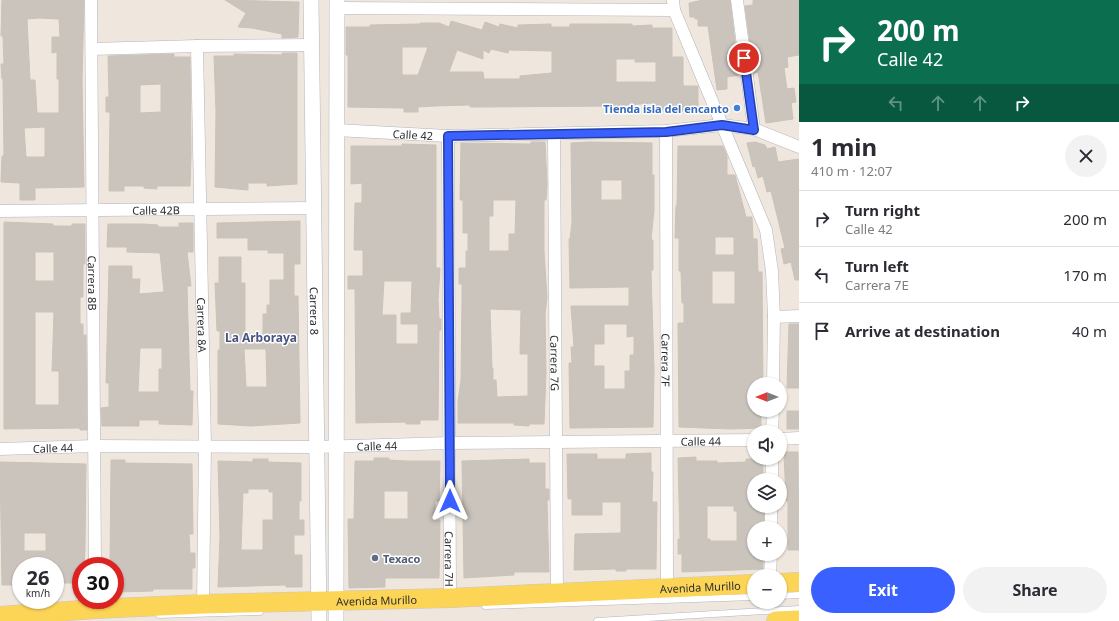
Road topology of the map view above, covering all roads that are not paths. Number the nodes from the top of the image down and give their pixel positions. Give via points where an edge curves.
1 (92, 0) edge
2 (311, 0) edge
3 (737, 0) edge
4 (337, 4) edge
5 (674, 5) edge
6 (311, 45) junction
7 (196, 46) junction
8 (92, 49) junction
9 (722, 125) junction
10 (336, 130) junction
11 (754, 130) junction
12 (666, 132) junction
13 (554, 134) junction
14 (448, 136) junction
15 (799, 147) edge
16 (313, 208) junction
17 (201, 209) junction
18 (93, 210) junction
19 (0, 211) edge
20 (799, 316) edge
21 (774, 317) junction
22 (773, 377) edge
23 (799, 438) edge
24 (787, 439) edge
25 (667, 440) junction
26 (747, 440) edge
27 (449, 442) junction
28 (556, 442) junction
29 (94, 446) junction
30 (205, 446) junction
31 (336, 446) junction
32 (317, 447) junction
33 (0, 449) edge
34 (95, 557) edge
35 (799, 582) edge
36 (787, 583) edge
37 (747, 584) edge
38 (667, 588) junction
39 (557, 592) junction
40 (799, 595) edge
41 (787, 596) edge
42 (747, 597) edge
43 (450, 598) junction
44 (124, 604) edge
45 (203, 604) junction
46 (474, 606) dead end
47 (72, 607) edge
48 (799, 608) edge
49 (327, 610) edge
50 (264, 612) dead end
51 (0, 616) edge
52 (150, 616) dead end
53 (799, 620) edge
54 (597, 621) edge
55 (776, 621) edge

1 - 8 street, Carrera 8B
2 - 6 street, Carrera 8
3 - 11 street
4 - 5 street
4 - 10 street, Carrera 8
5 - 9 street
6 - 7 street
6 - 16 street, Carrera 8
7 - 8 street
7 - 17 street, Carrera 8A
8 - 18 street, Carrera 8B
9 - 11 street, Calle 42
9 - 12 street, Calle 42
9 - 21 street via 766,230 772,271
10 - 14 street, Calle 42
10 - 31 street, Carrera 8
11 - 15 street, Calle 42
12 - 13 street, Calle 42
12 - 25 street, Carrera 7F
13 - 14 street, Calle 42
13 - 28 street, Carrera 7G
14 - 27 street, Carrera 7H
16 - 17 street, Calle 42B
16 - 32 street, Carrera 8
17 - 18 street, Calle 42B
17 - 30 street, Carrera 8A
18 - 19 street, Calle 42B
18 - 29 street, Carrera 8B
20 - 21 street
21 - 22 street
23 - 24 street
25 - 26 street, Calle 44
25 - 28 street, Calle 44
25 - 38 street, Carrera 7F
27 - 28 street, Calle 44
27 - 31 street, Calle 44
27 - 43 street, Carrera 7H
28 - 39 street, Carrera 7G
29 - 30 street, Calle 44
29 - 33 street, Calle 44
29 - 34 street, Carrera 8B
30 - 32 street, Calle 44
30 - 45 street, Carrera 8A
31 - 32 street, Calle 44
31 - 49 street, Carrera 8
32 - 49 street, Carrera 8
35 - 36 main road
37 - 38 main road, Avenida Murillo
38 - 39 main road, Avenida Murillo
39 - 43 main road, Avenida Murillo
40 - 41 lane
42 - 46 lane
43 - 49 main road, Avenida Murillo
44 - 45 main road, Avenida Murillo
45 - 49 main road, Avenida Murillo
47 - 51 main road, Avenida Murillo
48 - 54 lane
50 - 52 lane
53 - 55 main road

